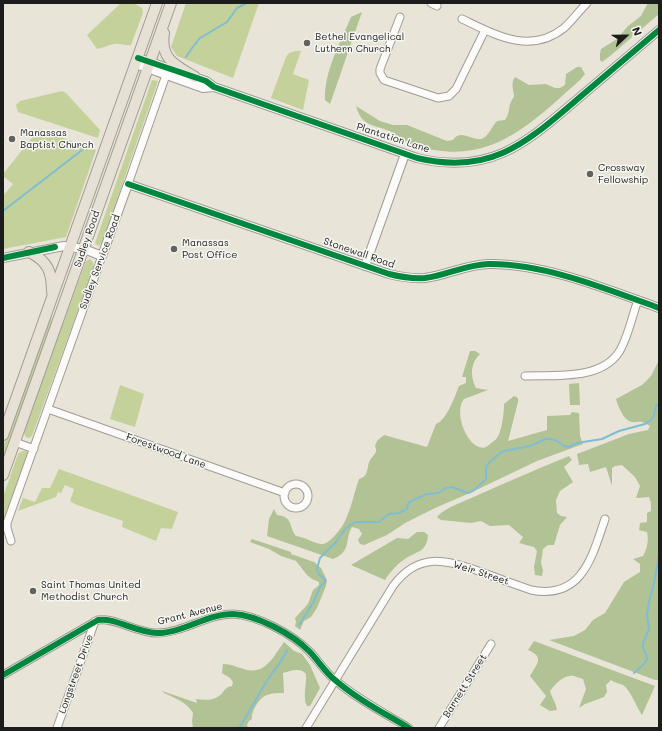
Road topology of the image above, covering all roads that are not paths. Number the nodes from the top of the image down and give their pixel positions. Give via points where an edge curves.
1 (157, 3) edge
2 (171, 3) edge
3 (587, 3) edge
4 (400, 17) dead end
5 (166, 19) junction
6 (462, 19) dead end
7 (485, 30) junction
8 (659, 30) edge
9 (137, 61) junction
10 (149, 65) junction
11 (166, 75) junction
12 (195, 77) junction
13 (214, 87) junction
14 (405, 154) junction
15 (128, 184) junction
16 (71, 246) junction
17 (84, 249) junction
18 (29, 252) junction
19 (102, 256) junction
20 (3, 258) edge
21 (365, 266) junction
22 (638, 300) junction
23 (51, 301) junction
24 (659, 308) edge
25 (526, 376) dead end
26 (48, 409) junction
27 (3, 435) edge
28 (15, 442) junction
29 (34, 449) junction
30 (3, 475) edge
31 (285, 493) dead end
32 (606, 519) dead end
33 (12, 541) dead end
34 (95, 621) junction
35 (491, 644) dead end
36 (3, 675) edge
37 (335, 680) junction
38 (57, 728) edge
39 (306, 728) edge
40 (409, 728) edge
41 (439, 728) edge

1 - 9 main road, Sudley Road
2 - 5 main road, Sudley Road
3 - 7 street via 566,27 540,40 521,42
4 - 7 street via 380,69 382,77 384,80 438,98 449,96 456,89
5 - 10 main road, Sudley Road
5 - 12 main road via 163,41 165,54 175,65
6 - 7 street
8 - 14 street, Plantation Lane via 537,133 507,152 464,163 429,161
9 - 10 street, Plantation Lane
9 - 16 main road, Sudley Road
10 - 11 street, Plantation Lane
10 - 12 street, Plantation Lane
10 - 17 main road, Sudley Road
11 - 13 street, Plantation Lane via 203,88
11 - 15 street, Sudley Service Road
12 - 13 street, Plantation Lane
13 - 14 street, Plantation Lane
14 - 21 street
15 - 19 street, Sudley Service Road
15 - 21 street, Stonewall Road
16 - 17 street
16 - 18 street
16 - 23 main road, Sudley Road
17 - 19 street
17 - 28 main road, Sudley Road
18 - 20 street
18 - 23 main road via 48,267
19 - 26 street, Sudley Service Road
21 - 22 street, Stonewall Road via 413,278 438,275 471,266 506,265 572,278
22 - 24 street, Stonewall Road
22 - 25 street via 620,351 605,366 584,373
23 - 27 main road, Sudley Road
26 - 29 street, Sudley Service Road
26 - 31 street, Forestwood Lane
28 - 29 street
28 - 30 main road, Sudley Road
29 - 33 street, Sudley Service Road via 7,523
32 - 37 street, Weir Street via 585,570 574,581 554,591 530,590 444,561 428,562 410,568 393,586
34 - 36 street
34 - 37 street, Grant Avenue via 108,620 156,633 177,630 220,616 249,616 296,640
34 - 38 street, Longstreet Drive
35 - 41 street, Barnett Street
37 - 39 street, Weir Street
37 - 40 street, Grant Avenue

